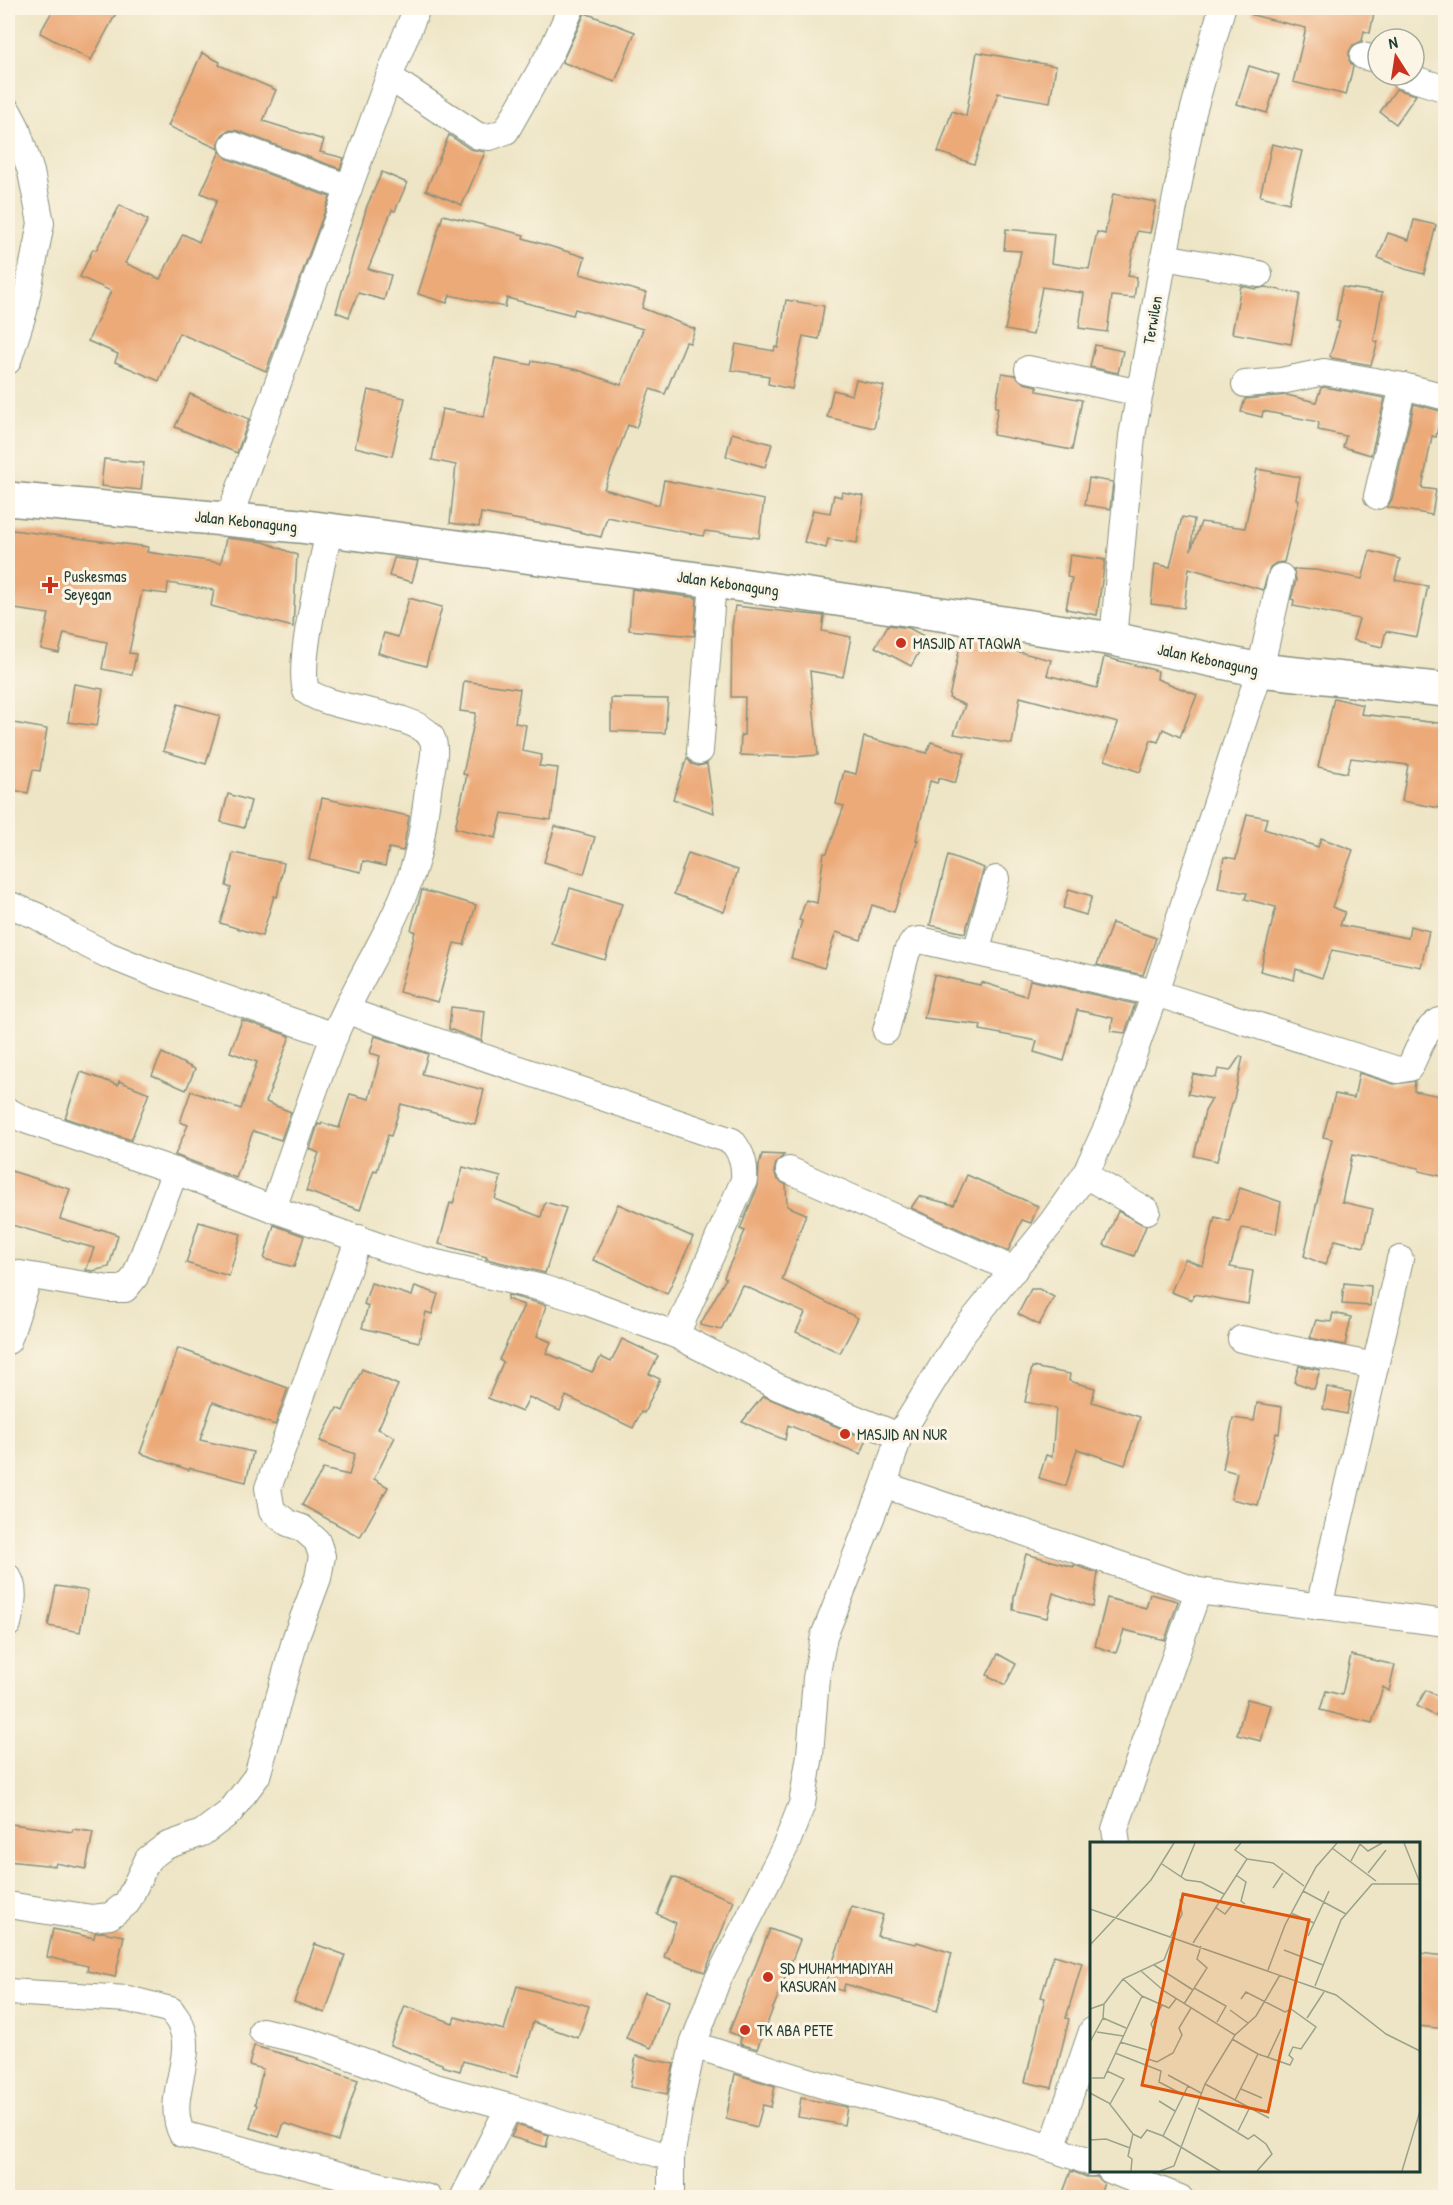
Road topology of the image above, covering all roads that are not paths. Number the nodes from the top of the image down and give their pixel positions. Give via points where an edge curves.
1 (417, 8) edge
2 (571, 8) edge
3 (1221, 8) edge
4 (389, 77) junction
5 (1426, 83) edge
6 (1446, 89) edge
7 (8, 111) edge
8 (233, 145) dead end
9 (349, 188) junction
10 (1164, 257) junction
11 (1259, 274) dead end
12 (8, 361) edge
13 (1028, 369) dead end
14 (1245, 384) dead end
15 (1403, 387) junction
16 (1140, 393) junction
17 (1446, 397) edge
18 (1377, 495) dead end
19 (8, 499) edge
20 (229, 518) junction
21 (329, 531) junction
22 (1281, 577) dead end
23 (713, 581) junction
24 (1113, 639) junction
25 (1260, 670) junction
26 (1446, 690) edge
27 (700, 751) dead end
28 (996, 879) dead end
29 (8, 904) edge
30 (976, 952) junction
31 (1155, 993) junction
32 (347, 1011) junction
33 (1446, 1019) edge
34 (886, 1030) dead end
35 (335, 1036) junction
36 (8, 1111) edge
37 (789, 1170) dead end
38 (175, 1171) junction
39 (1085, 1175) junction
40 (273, 1209) junction
41 (1147, 1211) dead end
42 (359, 1238) junction
43 (1400, 1259) dead end
44 (1014, 1270) junction
45 (18, 1274) edge
46 (676, 1335) junction
47 (1241, 1339) dead end
48 (8, 1341) edge
49 (1375, 1366) junction
50 (900, 1436) junction
51 (884, 1485) junction
52 (8, 1577) edge
53 (1198, 1591) junction
54 (1319, 1607) junction
55 (1446, 1623) edge
56 (8, 1624) edge
57 (1117, 1842) edge
58 (8, 1905) edge
59 (8, 1992) edge
60 (262, 2031) dead end
61 (1090, 2037) edge
62 (693, 2044) junction
63 (509, 2107) junction
64 (1052, 2148) junction
65 (671, 2158) junction
66 (1090, 2162) edge
67 (1115, 2172) edge
68 (429, 2198) edge
69 (463, 2198) edge
70 (671, 2198) edge
71 (1180, 2198) edge

1 - 4 street
2 - 4 street via 506,131 490,137 478,136
3 - 10 street, Terwilen via 1192,112
4 - 9 street
5 - 6 street
7 - 12 street via 31,172 41,223 24,311
8 - 9 street
9 - 20 street
10 - 11 street
10 - 16 street, Terwilen
13 - 16 street
14 - 15 street via 1324,372
15 - 17 street
15 - 18 street
16 - 24 street, Terwilen via 1132,436
19 - 20 main road, Jalan Kebonagung
20 - 21 main road, Jalan Kebonagung
21 - 23 main road, Jalan Kebonagung
21 - 32 street via 310,626 304,668 306,691 412,724 430,735 434,748 416,859 402,898
22 - 25 street
23 - 24 main road, Jalan Kebonagung
23 - 27 street
24 - 25 main road, Jalan Kebonagung
25 - 26 main road, Jalan Kebonagung
25 - 31 street
28 - 30 street
29 - 35 street via 108,955 155,974
30 - 31 street
30 - 34 street via 927,940 914,941 907,951
31 - 33 street via 1398,1070 1409,1068 1429,1029
31 - 39 street via 1111,1118
32 - 35 street
32 - 46 street via 732,1141 745,1165 744,1180
35 - 40 street
36 - 38 street
37 - 44 street
38 - 40 street
38 - 45 street via 135,1277 125,1289
39 - 41 street
39 - 44 street
40 - 42 street
42 - 46 street via 419,1259 542,1288
42 - 58 street via 268,1488 272,1511 302,1528 316,1541 322,1556 258,1776 230,1812 202,1833 166,1846 148,1859 127,1903 110,1916 92,1918
43 - 49 street
44 - 50 street via 964,1331
45 - 48 street
46 - 50 street via 778,1387
47 - 49 street
49 - 54 street
50 - 51 street
51 - 53 street
51 - 62 street via 824,1636 816,1678 807,1781 798,1819 732,1949
52 - 56 street via 13,1600
53 - 54 street
53 - 57 street via 1115,1829
54 - 55 street
59 - 68 street via 128,1999 171,2010 182,2027 186,2047 176,2098 176,2122 182,2134
60 - 63 street via 313,2043 432,2086
61 - 64 street
62 - 64 street
62 - 65 street
63 - 65 street
63 - 69 street
64 - 66 street
65 - 70 street
67 - 71 street

